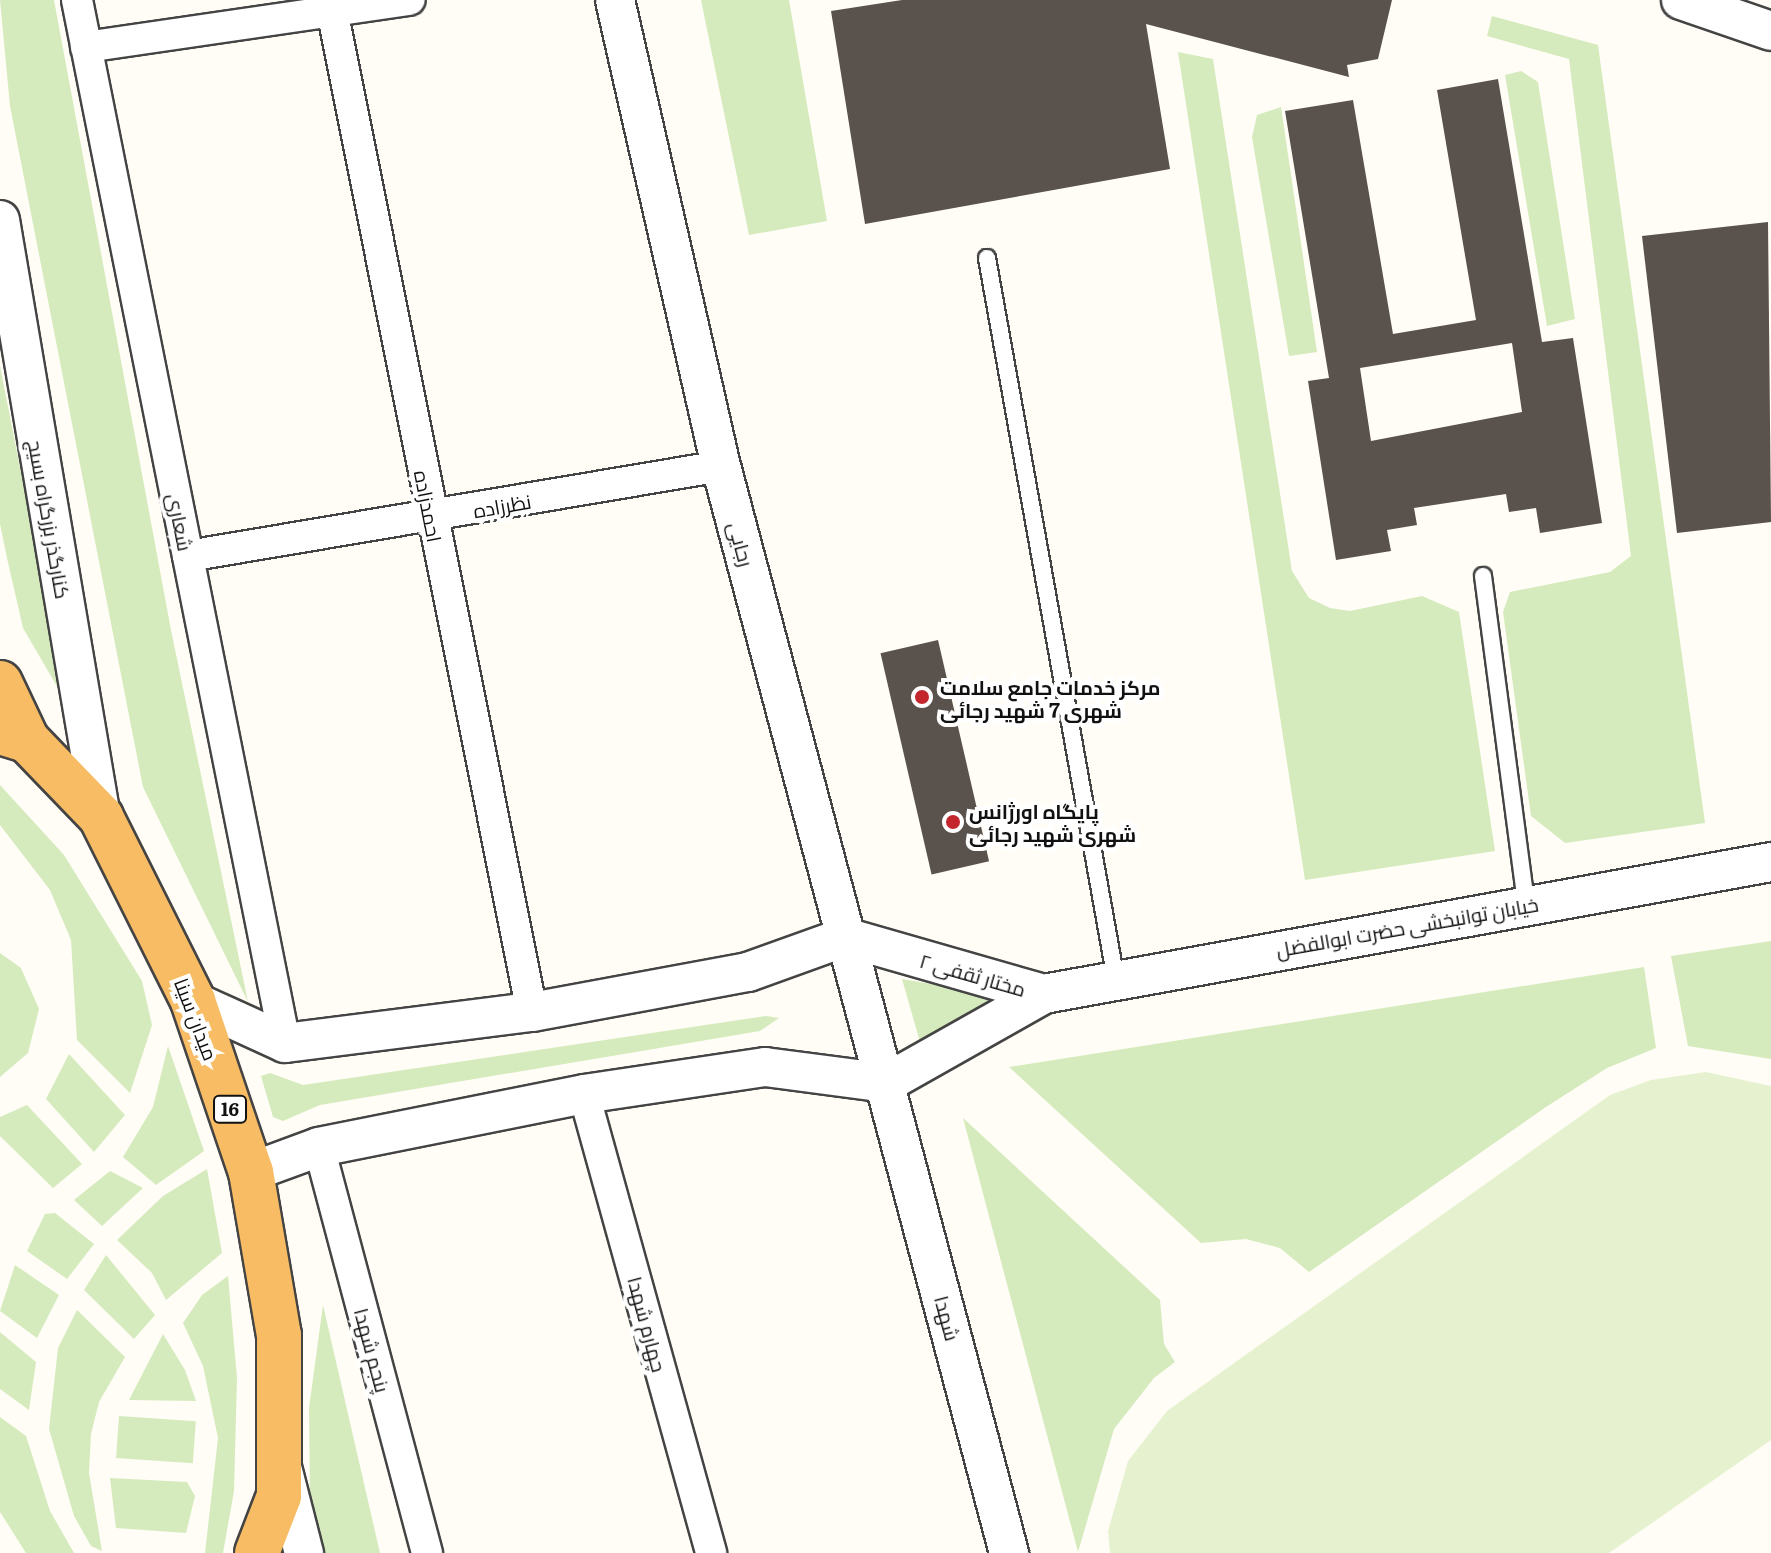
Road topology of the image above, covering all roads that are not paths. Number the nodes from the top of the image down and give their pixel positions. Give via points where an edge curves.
1 (77, 0) edge
2 (410, 0) edge
3 (615, 0) edge
4 (1681, 0) edge
5 (331, 6) edge
6 (1771, 31) edge
7 (86, 47) junction
8 (0, 220) edge
9 (987, 258) dead end
10 (721, 466) junction
11 (431, 517) junction
12 (188, 556) junction
13 (1483, 576) dead end
14 (0, 683) edge
15 (14, 736) edge
16 (101, 817) junction
17 (1771, 862) edge
18 (1526, 904) junction
19 (845, 937) junction
20 (1116, 980) junction
21 (1044, 994) junction
22 (193, 1001) junction
23 (532, 1012) junction
24 (285, 1043) junction
25 (886, 1083) junction
26 (584, 1094) junction
27 (319, 1147) junction
28 (251, 1172) junction
29 (279, 1475) junction
30 (257, 1553) edge
31 (280, 1553) edge
32 (304, 1553) edge
33 (427, 1553) edge
34 (711, 1553) edge
35 (1009, 1553) edge

1 - 7 street, شعاری
2 - 5 street
3 - 10 street, رجایی
4 - 6 street
5 - 7 street
5 - 11 street, احمدزاده
7 - 12 street, شعاری
8 - 16 street, کنارگذر بزرگراه بسیج
9 - 20 lane
10 - 11 street, نظرزاده
10 - 19 street, رجایی
11 - 12 street, نظرزاده
11 - 23 street, احمدزاده
12 - 24 street, شعاری
13 - 18 lane
14 - 15 highway, 16
15 - 16 highway, میدان سینا / 16
16 - 22 highway, میدان سینا / 16
17 - 18 street, خیابان توانبخشی حضرت ابوالفضل
18 - 20 street, خیابان توانبخشی حضرت ابوالفضل
19 - 21 street, مختار ثقفی ۲
19 - 23 street via 748,972
19 - 25 street, رجایی
20 - 21 street, خیابان توانبخشی حضرت ابوالفضل
21 - 25 street, مختار ثقفی ۲
22 - 24 street
22 - 28 highway, میدان سینا / 16
23 - 24 street
25 - 26 street via 765,1067
25 - 35 street, شهدا
26 - 27 street
26 - 34 street, چهارم شهدا
27 - 28 street
27 - 33 street, پنجم شهدا
28 - 29 highway, میدان سینا / 16 via 279,1335
29 - 30 highway, میدان سینا / 16
29 - 31 highway, 16
29 - 32 street

